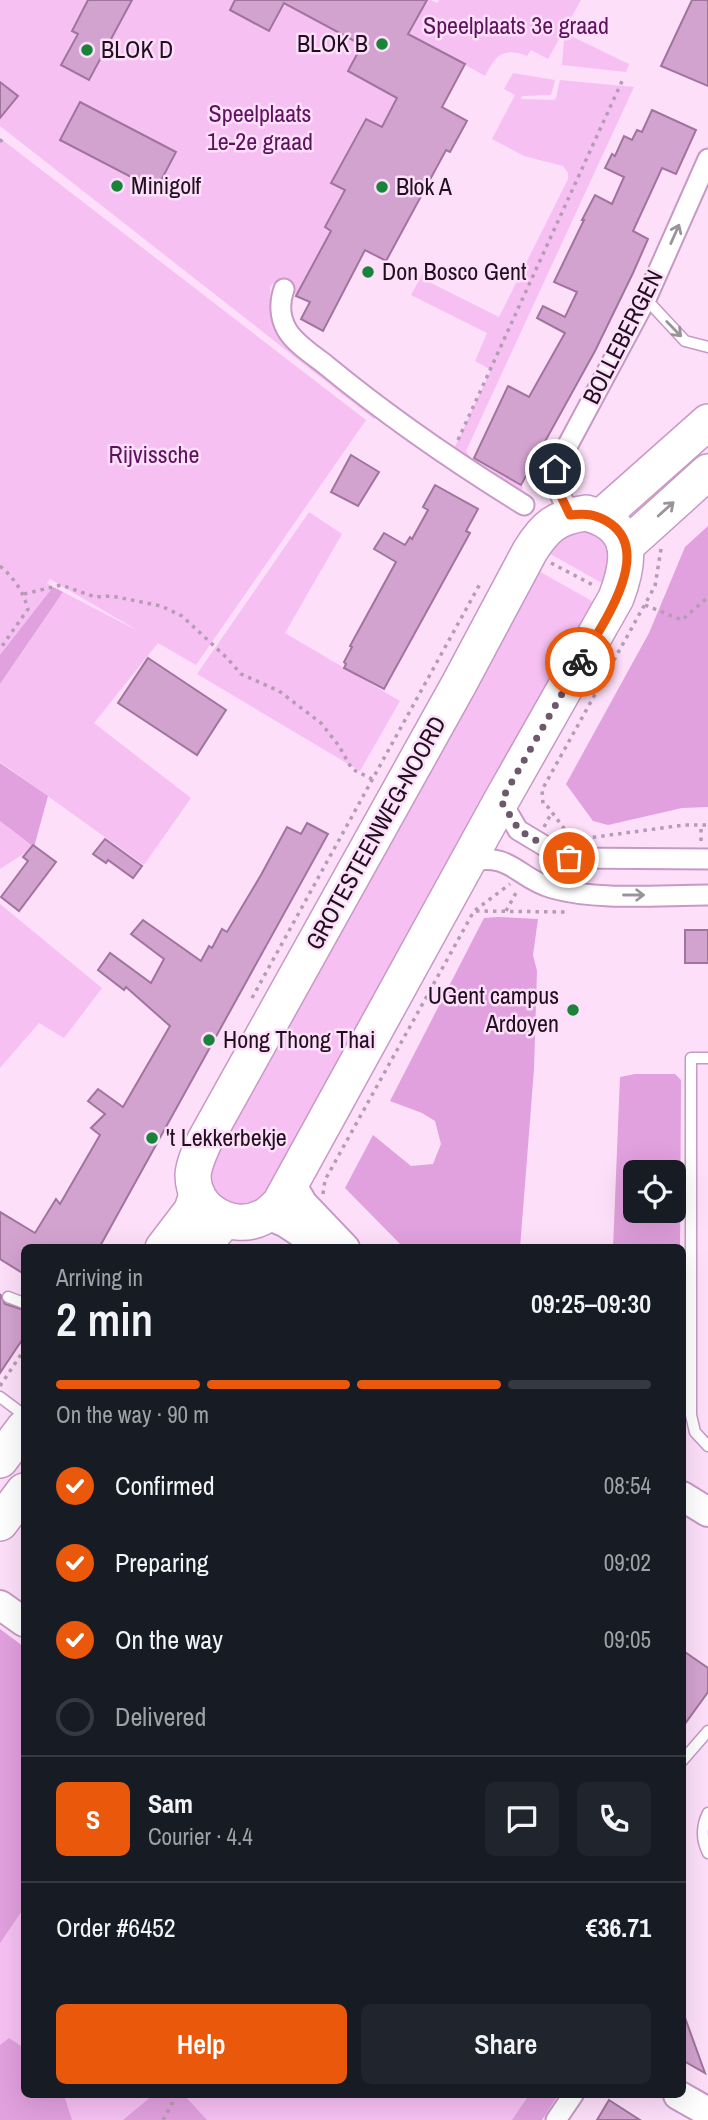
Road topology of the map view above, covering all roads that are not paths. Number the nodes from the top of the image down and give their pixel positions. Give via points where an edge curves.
1 (708, 159) edge
2 (284, 289) dead end
3 (646, 299) junction
4 (708, 347) edge
5 (708, 422) edge
6 (708, 472) edge
7 (524, 505) dead end
8 (585, 516) junction
9 (625, 547) junction
10 (501, 801) junction
11 (708, 859) edge
12 (467, 862) junction
13 (708, 895) edge
14 (708, 1058) edge
15 (291, 1184) junction
16 (197, 1194) junction
17 (268, 1215) junction
18 (225, 1220) junction
19 (166, 1244) edge
20 (204, 1244) edge
21 (318, 1244) edge
22 (341, 1244) edge
23 (8, 1297) dead end
24 (21, 1302) edge
25 (0, 1397) edge
26 (21, 1413) edge
27 (21, 1432) edge
28 (708, 1446) edge
29 (0, 1460) edge
30 (21, 1495) edge
31 (686, 1498) edge
32 (708, 1512) edge
33 (0, 1523) edge
34 (0, 1605) edge
35 (21, 1620) edge
36 (708, 1731) edge
37 (686, 1756) edge
38 (708, 1813) edge
39 (708, 1853) edge
40 (571, 2098) edge
41 (683, 2098) edge
42 (708, 2112) edge
43 (556, 2120) edge

3 -> 1 street, BOLLEBERGEN
2 - 7 street via 282,315 291,336 359,392
3 -> 4 lane via 685,341
3 - 8 street, BOLLEBERGEN via 555,469 556,486
5 - 8 highway, GROTESTEENWEG-NOORD
9 -> 6 highway
8 - 9 highway via 615,527
8 - 16 highway, GROTESTEENWEG-NOORD via 542,531 530,551 205,1140 193,1173
9 - 10 highway via 625,576 634,605
10 - 11 street via 519,830 569,858
10 - 12 highway
12 -> 13 street via 500,860 549,887 585,895
12 - 15 highway
14 - 28 lane via 691,1058 691,1415 695,1432
15 - 17 highway
15 - 22 main road via 303,1204
16 - 18 highway via 205,1207
16 - 19 highway, GROTESTEENWEG-NOORD via 192,1210
17 - 18 highway via 249,1222
17 - 21 main road
18 - 20 highway
23 - 24 lane
25 - 26 lane
27 - 29 highway
30 - 33 highway
31 - 32 main road
34 - 35 main road
36 - 37 lane
38 - 39 lane via 702,1828
40 - 43 street
41 - 42 main road

